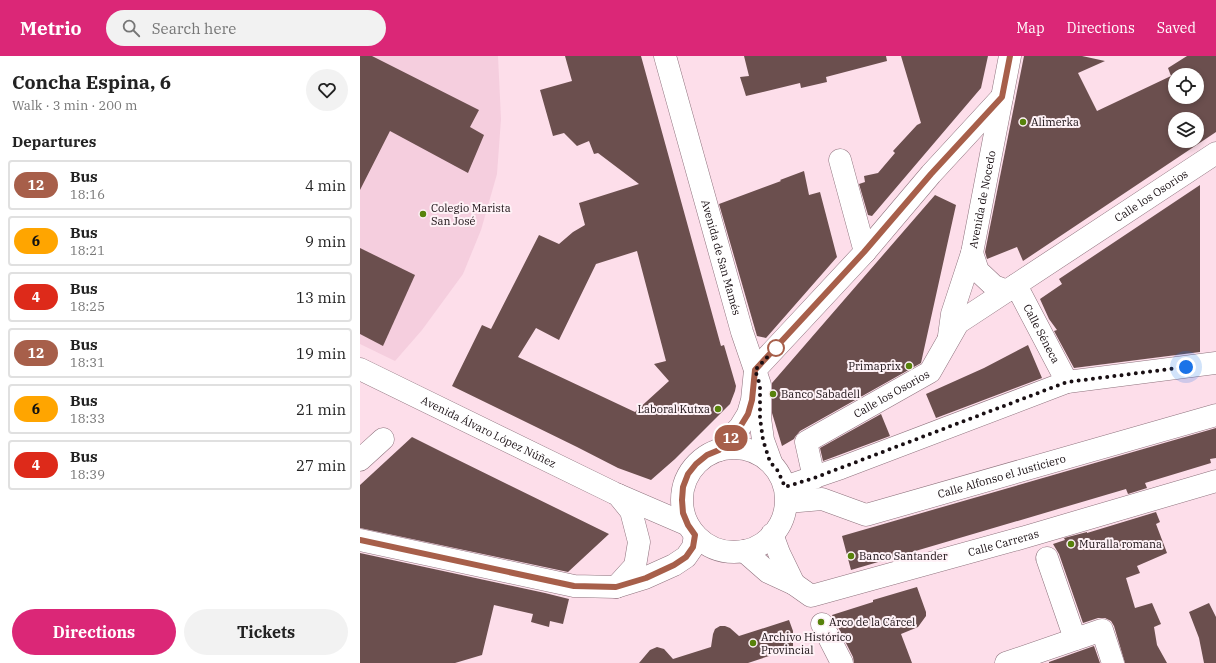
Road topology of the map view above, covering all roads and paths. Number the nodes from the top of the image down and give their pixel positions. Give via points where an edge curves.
1 (664, 56) edge
2 (1010, 56) edge
3 (1002, 97) junction
4 (1216, 154) edge
5 (840, 160) dead end
6 (864, 252) junction
7 (972, 253) junction
8 (1012, 288) junction
9 (945, 345) junction
10 (1216, 363) edge
11 (755, 370) junction
12 (366, 371) edge
13 (1067, 382) junction
14 (1216, 415) edge
15 (383, 439) dead end
16 (719, 450) junction
17 (360, 460) edge
18 (770, 462) junction
19 (814, 478) junction
20 (1216, 481) edge
21 (683, 487) junction
22 (786, 494) junction
23 (618, 495) junction
24 (694, 524) junction
25 (772, 534) junction
26 (360, 540) edge
27 (744, 551) junction
28 (1047, 558) dead end
29 (616, 587) junction
30 (802, 590) junction
31 (1075, 639) junction
32 (838, 659) edge
33 (1006, 663) edge
34 (1113, 663) edge

1 - 11 street, Avenida de San Mamés
2 - 3 street, Avenida de Nocedo
3 - 6 street
3 - 7 street, Avenida de Nocedo
4 - 8 street, Calle los Osorios
5 - 6 street
6 - 11 street
7 - 8 street via 978,272 994,286
7 - 9 street, Avenida de Nocedo via 952,314
8 - 9 street, Calle los Osorios via 958,323
8 - 13 street, Calle Séneca
9 - 19 street, Calle los Osorios via 930,372 806,442
10 - 13 street
11 - 16 street, Avenida de San Mamés via 748,414
11 - 18 street via 760,385 763,440
12 - 23 street, Avenida Álvaro López Núñez
13 - 19 street
14 - 22 street, Calle Alfonso el Justiciero via 866,515 822,499
15 - 17 street
16 - 18 street via 747,449
16 - 21 street via 696,464 688,474
18 - 22 street via 778,471
19 - 22 street
20 - 30 street, Calle Carreras via 1039,532
21 - 23 street, Avenida Álvaro López Núñez via 655,500 644,501
21 - 24 street via 683,513
22 - 25 street via 778,528
23 - 24 street, Avenida Álvaro López Núñez
23 - 29 street via 631,511 639,542 635,566
24 - 27 street via 707,545 722,551
24 - 29 street via 693,547 686,557 646,578
25 - 27 street via 763,544
25 - 30 street via 780,554
26 - 29 street via 574,586
27 - 30 street via 768,572
28 - 31 street
30 - 32 street via 822,622
31 - 33 street
31 - 34 street via 1102,630

